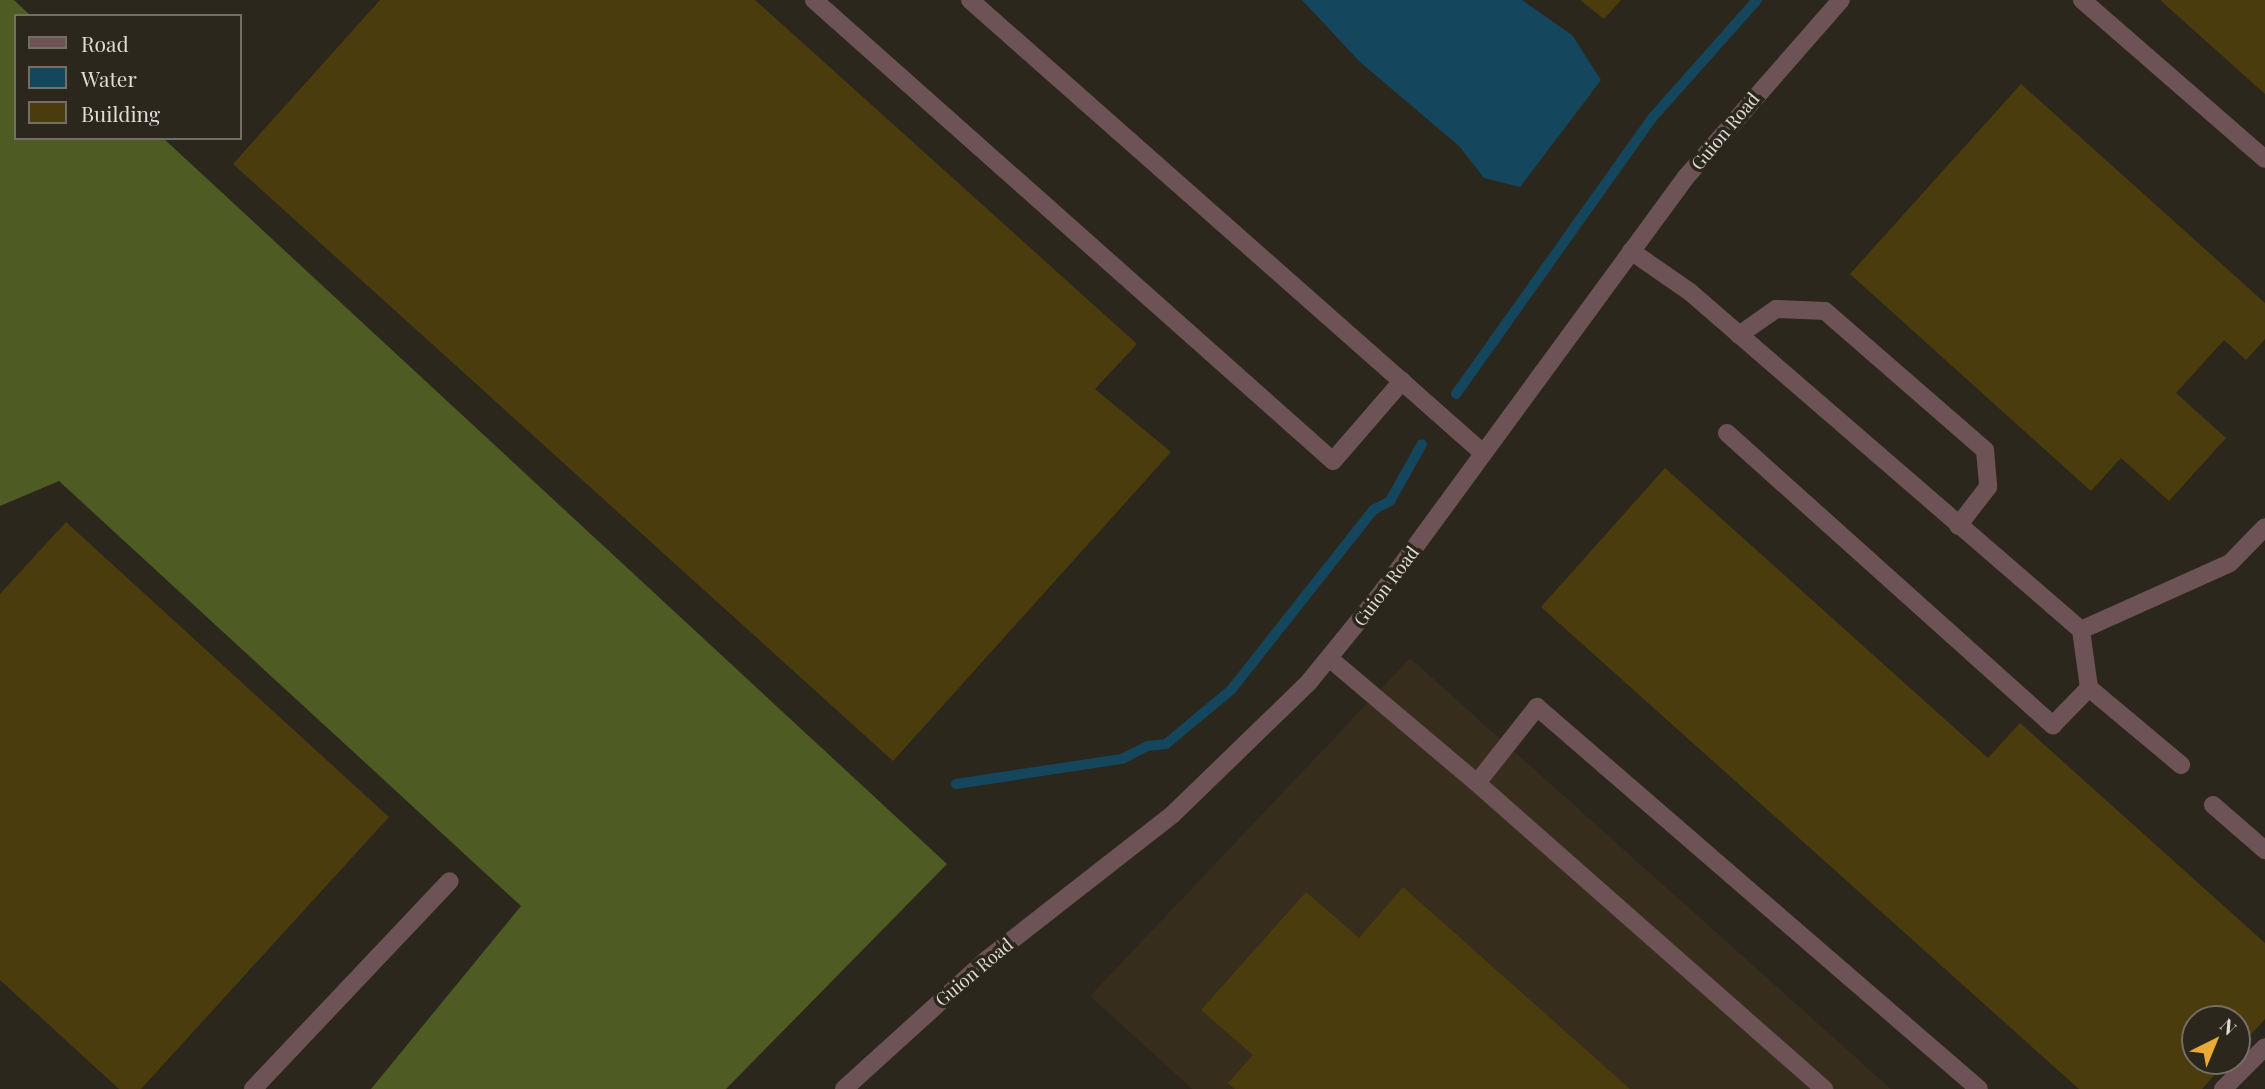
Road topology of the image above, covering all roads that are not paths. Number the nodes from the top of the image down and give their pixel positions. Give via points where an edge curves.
1 (814, 0) edge
2 (970, 0) edge
3 (1841, 0) edge
4 (2081, 0) edge
5 (2265, 159) edge
6 (1631, 251) junction
7 (1739, 335) junction
8 (1402, 381) junction
9 (1727, 433) dead end
10 (1483, 453) junction
11 (1958, 526) junction
12 (2265, 527) edge
13 (2081, 630) junction
14 (1329, 658) junction
15 (2089, 688) junction
16 (2181, 765) dead end
17 (1477, 783) junction
18 (2213, 805) dead end
19 (2265, 850) edge
20 (450, 881) dead end
21 (2265, 1047) edge
22 (253, 1089) edge
23 (844, 1089) edge
24 (1824, 1089) edge
25 (1979, 1089) edge
26 (2223, 1089) edge

1 - 8 street via 1333,461
2 - 8 street
3 - 6 street, Guion Road via 1706,153
4 - 5 street
6 - 7 street via 1690,292
6 - 10 street, Guion Road
7 - 11 street
7 - 11 street via 1776,309 1825,311 1985,450 1988,487
8 - 10 street
9 - 15 street via 2053,725
10 - 14 street, Guion Road
11 - 13 street
12 - 13 street via 2231,563
13 - 15 street
14 - 17 street
14 - 23 street, Guion Road via 1196,794 985,961
15 - 16 street
17 - 24 street
17 - 25 street via 1537,708
18 - 19 street
20 - 22 street
21 - 26 street

